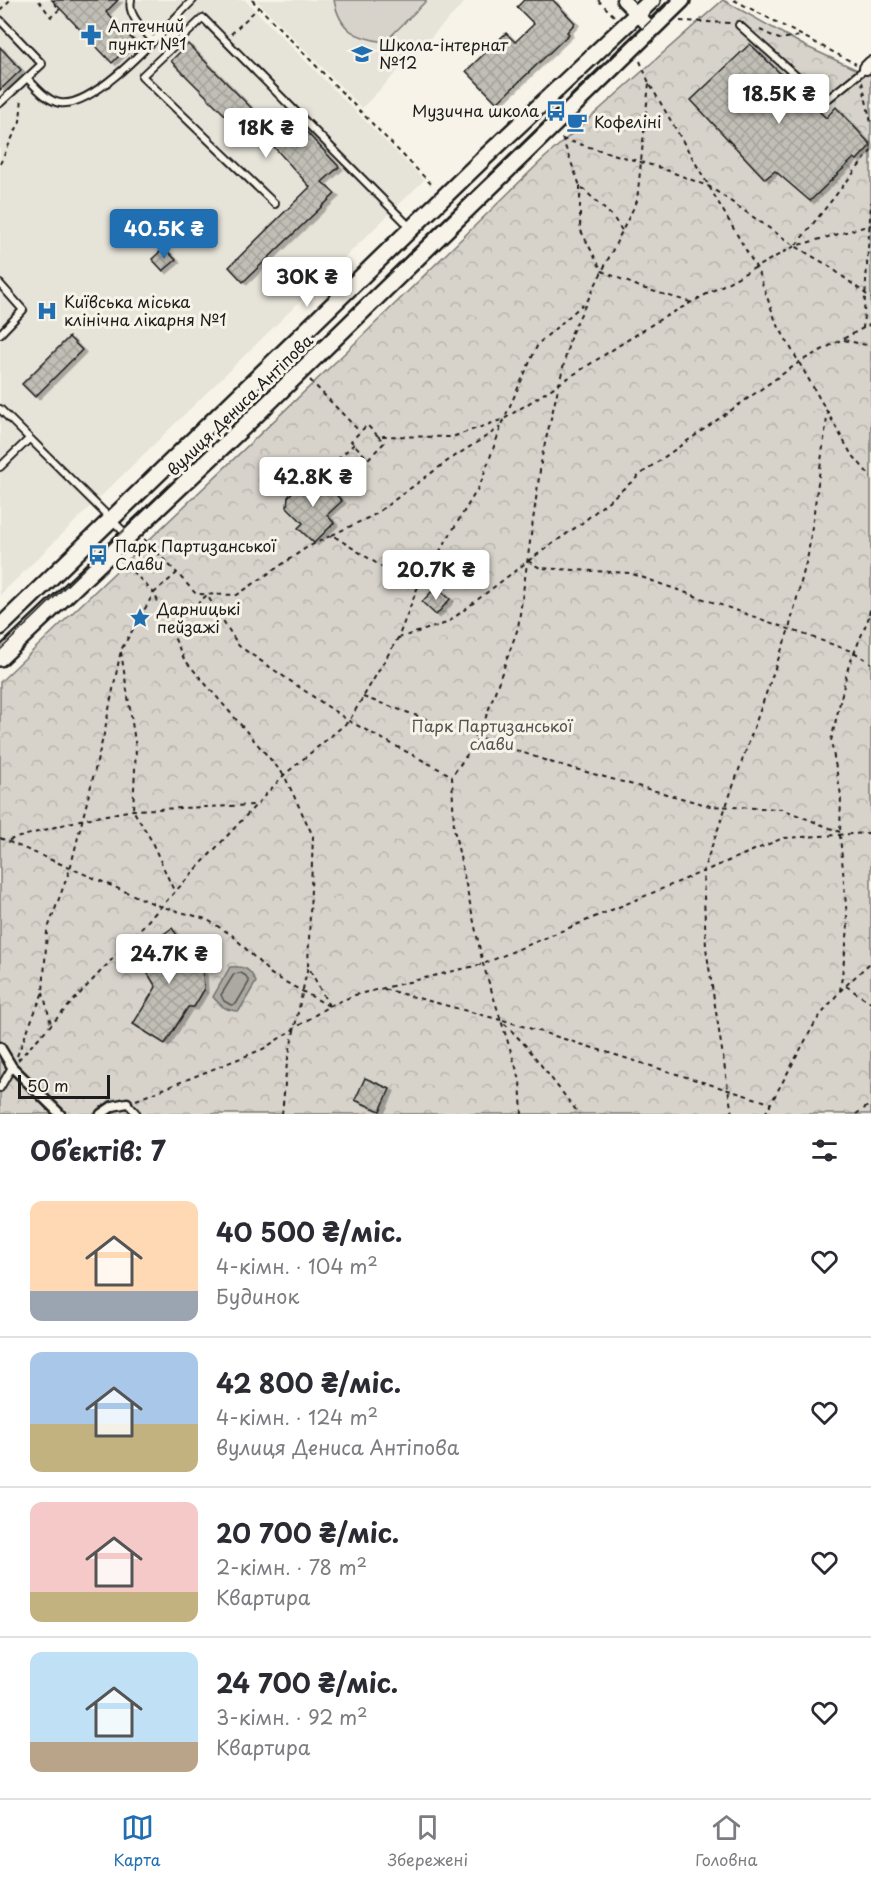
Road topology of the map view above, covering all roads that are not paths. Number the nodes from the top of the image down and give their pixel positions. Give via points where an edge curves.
1 (131, 0) edge
2 (193, 0) edge
3 (623, 0) edge
4 (652, 0) edge
5 (682, 0) edge
6 (637, 14) junction
7 (0, 20) edge
8 (739, 25) dead end
9 (652, 29) junction
10 (152, 40) junction
11 (865, 68) edge
12 (25, 80) junction
13 (0, 103) edge
14 (275, 204) dead end
15 (412, 230) junction
16 (0, 284) edge
17 (0, 334) edge
18 (0, 409) edge
19 (29, 439) junction
20 (0, 467) edge
21 (111, 518) junction
22 (136, 537) junction
23 (0, 627) edge
24 (0, 658) edge
25 (0, 1047) edge
26 (12, 1066) junction
27 (0, 1088) edge
28 (127, 1103) joint
29 (60, 1114) edge
30 (101, 1114) edge
31 (136, 1114) edge

1 - 10 lane via 129,8
2 - 10 lane
3 - 6 street
4 - 6 street, вулиця Дениса Антіпова
5 - 9 street, вулиця Дениса Антіпова
6 - 9 street
6 - 15 street, вулиця Дениса Антіпова
7 - 12 lane via 41,61 41,67
8 - 11 lane via 815,93 829,98
9 - 22 street, вулиця Дениса Антіпова
10 - 12 lane via 113,78 79,101 51,100
12 - 13 lane
14 - 15 lane via 142,76 202,18
15 - 21 street, вулиця Дениса Антіпова
16 - 17 lane via 23,310
18 - 19 lane
19 - 20 lane
19 - 21 lane
21 - 22 lane
21 - 23 street, вулиця Дениса Антіпова
22 - 24 street, вулиця Дениса Антіпова
25 - 26 street
26 - 27 lane
26 - 29 street
28 - 30 street via 112,1106
28 - 31 lane

